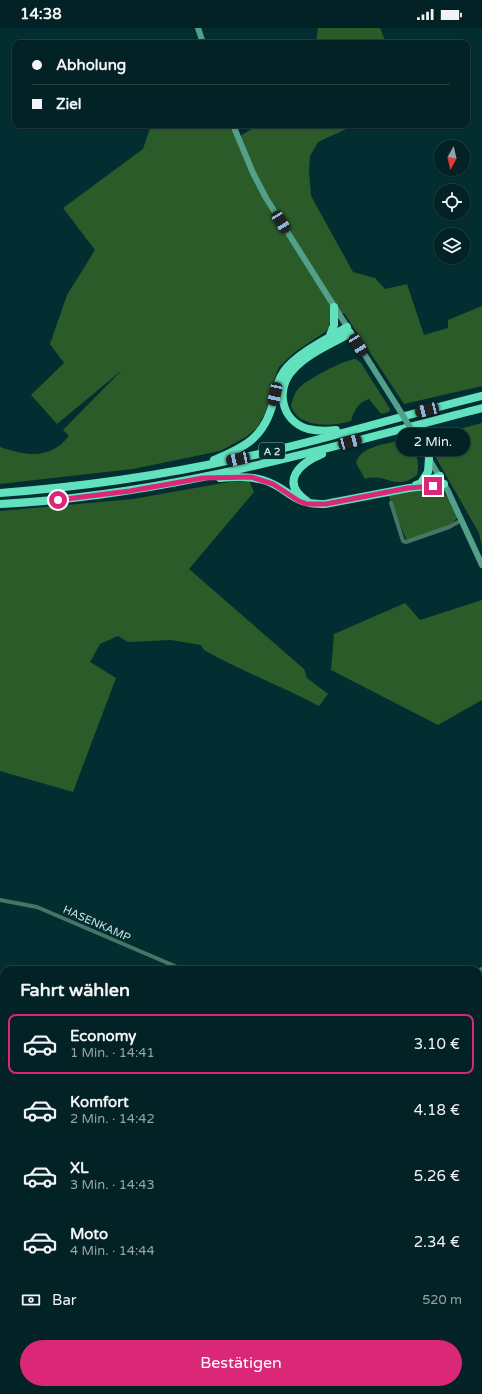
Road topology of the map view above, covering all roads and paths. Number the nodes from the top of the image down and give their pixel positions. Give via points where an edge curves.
1 (198, 28) edge
2 (202, 40) edge
3 (234, 128) edge
4 (334, 306) junction
5 (348, 330) junction
6 (329, 338) junction
7 (482, 396) edge
8 (482, 408) edge
9 (351, 430) junction
10 (350, 442) junction
11 (430, 458) junction
12 (193, 468) junction
13 (440, 476) junction
14 (203, 478) junction
15 (421, 483) junction
16 (444, 484) junction
17 (408, 488) junction
18 (0, 493) edge
19 (391, 503) dead end
20 (0, 504) edge
21 (326, 504) junction
22 (462, 520) junction
23 (482, 565) edge
24 (0, 900) edge
25 (175, 966) edge

1 - 2 main road
3 - 4 main road via 266,198
4 - 5 main road
4 - 6 highway via 333,329
5 - 6 highway
5 - 9 highway via 303,361 288,376 282,390 286,411 298,425 324,431
5 - 11 main road, bridge
6 - 12 highway via 300,356 284,371 279,379 266,423 252,441 232,453
7 - 9 highway, A 2
8 - 10 highway, A 2
9 - 12 highway, A 2
10 - 14 highway, A 2
10 - 21 highway via 308,460 301,465 294,477 295,487 301,496 307,501
11 - 13 main road
11 - 15 highway via 428,472
12 - 18 highway, A 2 via 98,484
13 - 15 highway
13 - 16 main road
14 - 20 highway, A 2 via 84,497
14 - 21 highway via 251,477 273,484 307,504
15 - 17 highway
16 - 17 highway
16 - 22 main road
17 - 21 highway
19 - 22 street via 403,541 406,542
22 - 23 main road
24 - 25 street, HASENKAMP via 37,907

